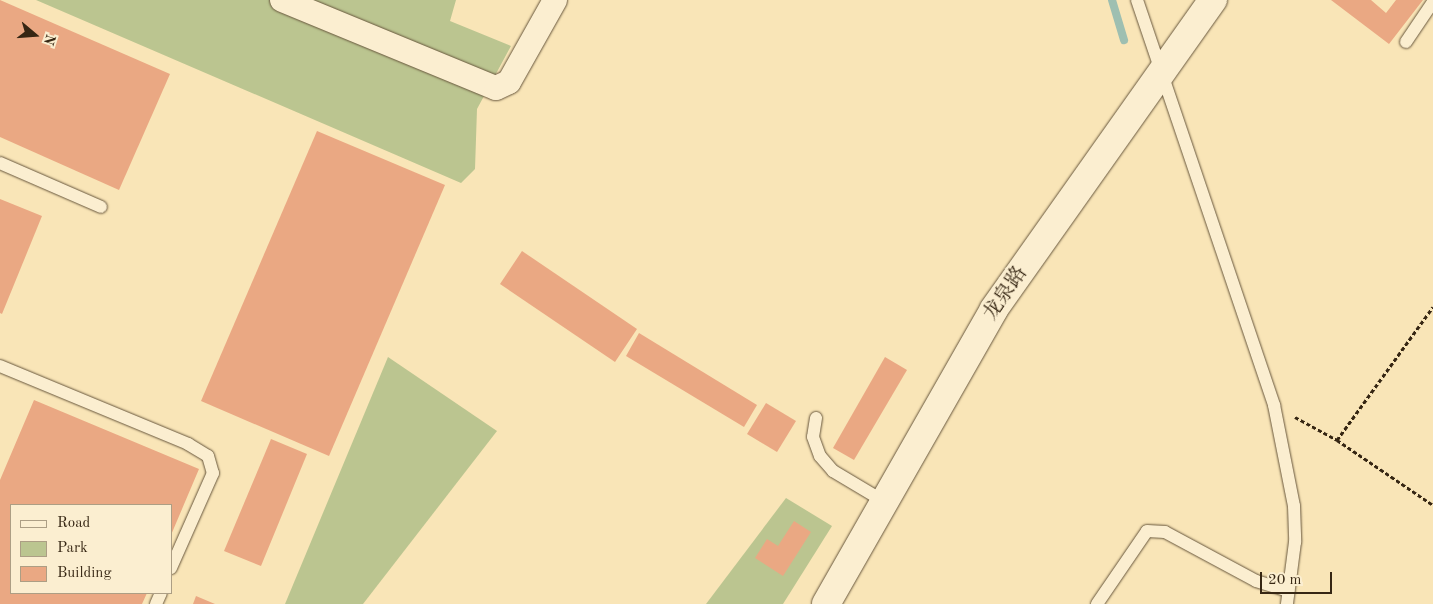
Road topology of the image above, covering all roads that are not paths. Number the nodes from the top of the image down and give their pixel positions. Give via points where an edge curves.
1 (282, 0) edge
2 (555, 0) edge
3 (1137, 0) edge
4 (1213, 0) edge
5 (1433, 2) edge
6 (1406, 42) dead end
7 (1163, 73) junction
8 (0, 163) edge
9 (101, 207) dead end
10 (0, 366) edge
11 (816, 418) dead end
12 (885, 502) junction
13 (172, 566) edge
14 (1289, 591) junction
15 (826, 604) edge
16 (1096, 604) edge
17 (1288, 604) edge

1 - 2 street via 496,88 509,82
3 - 7 lane
4 - 7 street, 龙泉路
5 - 6 lane
7 - 12 street, 龙泉路 via 994,309
7 - 14 lane via 1274,406 1294,506 1295,542
8 - 9 lane
10 - 13 lane via 188,444 208,456 213,472
11 - 12 lane via 813,437 820,456 834,471
12 - 15 street, 龙泉路
14 - 16 lane via 1256,581 1165,532 1147,531
14 - 17 lane

